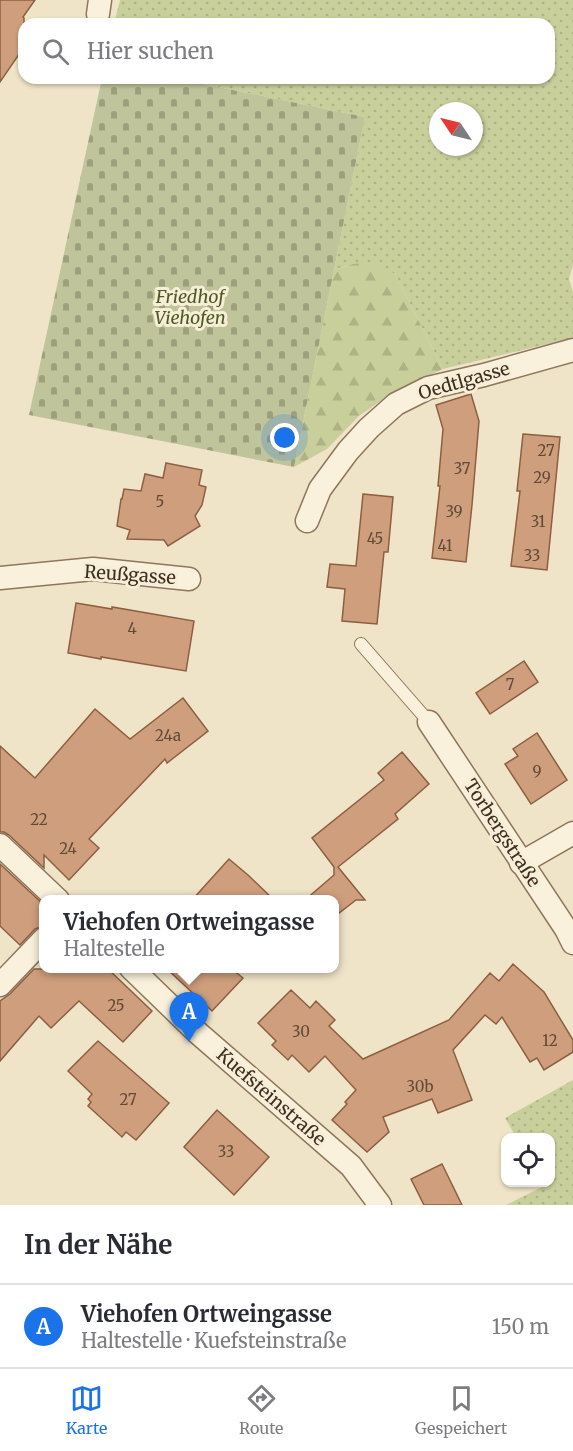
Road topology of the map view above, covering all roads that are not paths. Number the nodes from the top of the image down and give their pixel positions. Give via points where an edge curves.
1 (573, 350) edge
2 (307, 522) dead end
3 (0, 578) edge
4 (189, 579) dead end
5 (361, 644) dead end
6 (429, 722) joint
7 (573, 833) edge
8 (0, 845) edge
9 (521, 863) junction
10 (53, 895) edge
11 (573, 943) edge
12 (39, 944) edge
13 (135, 973) edge
14 (0, 985) edge
15 (380, 1205) edge

1 - 2 street, Oedtlgasse via 428,388 396,404 348,451 320,489
3 - 4 street, Reußgasse via 93,570
5 - 6 lane
6 - 9 street, Torbergstraße
7 - 9 street
8 - 10 street
9 - 11 street, Torbergstraße
12 - 14 street
13 - 15 street, Kuefsteinstraße via 351,1166

